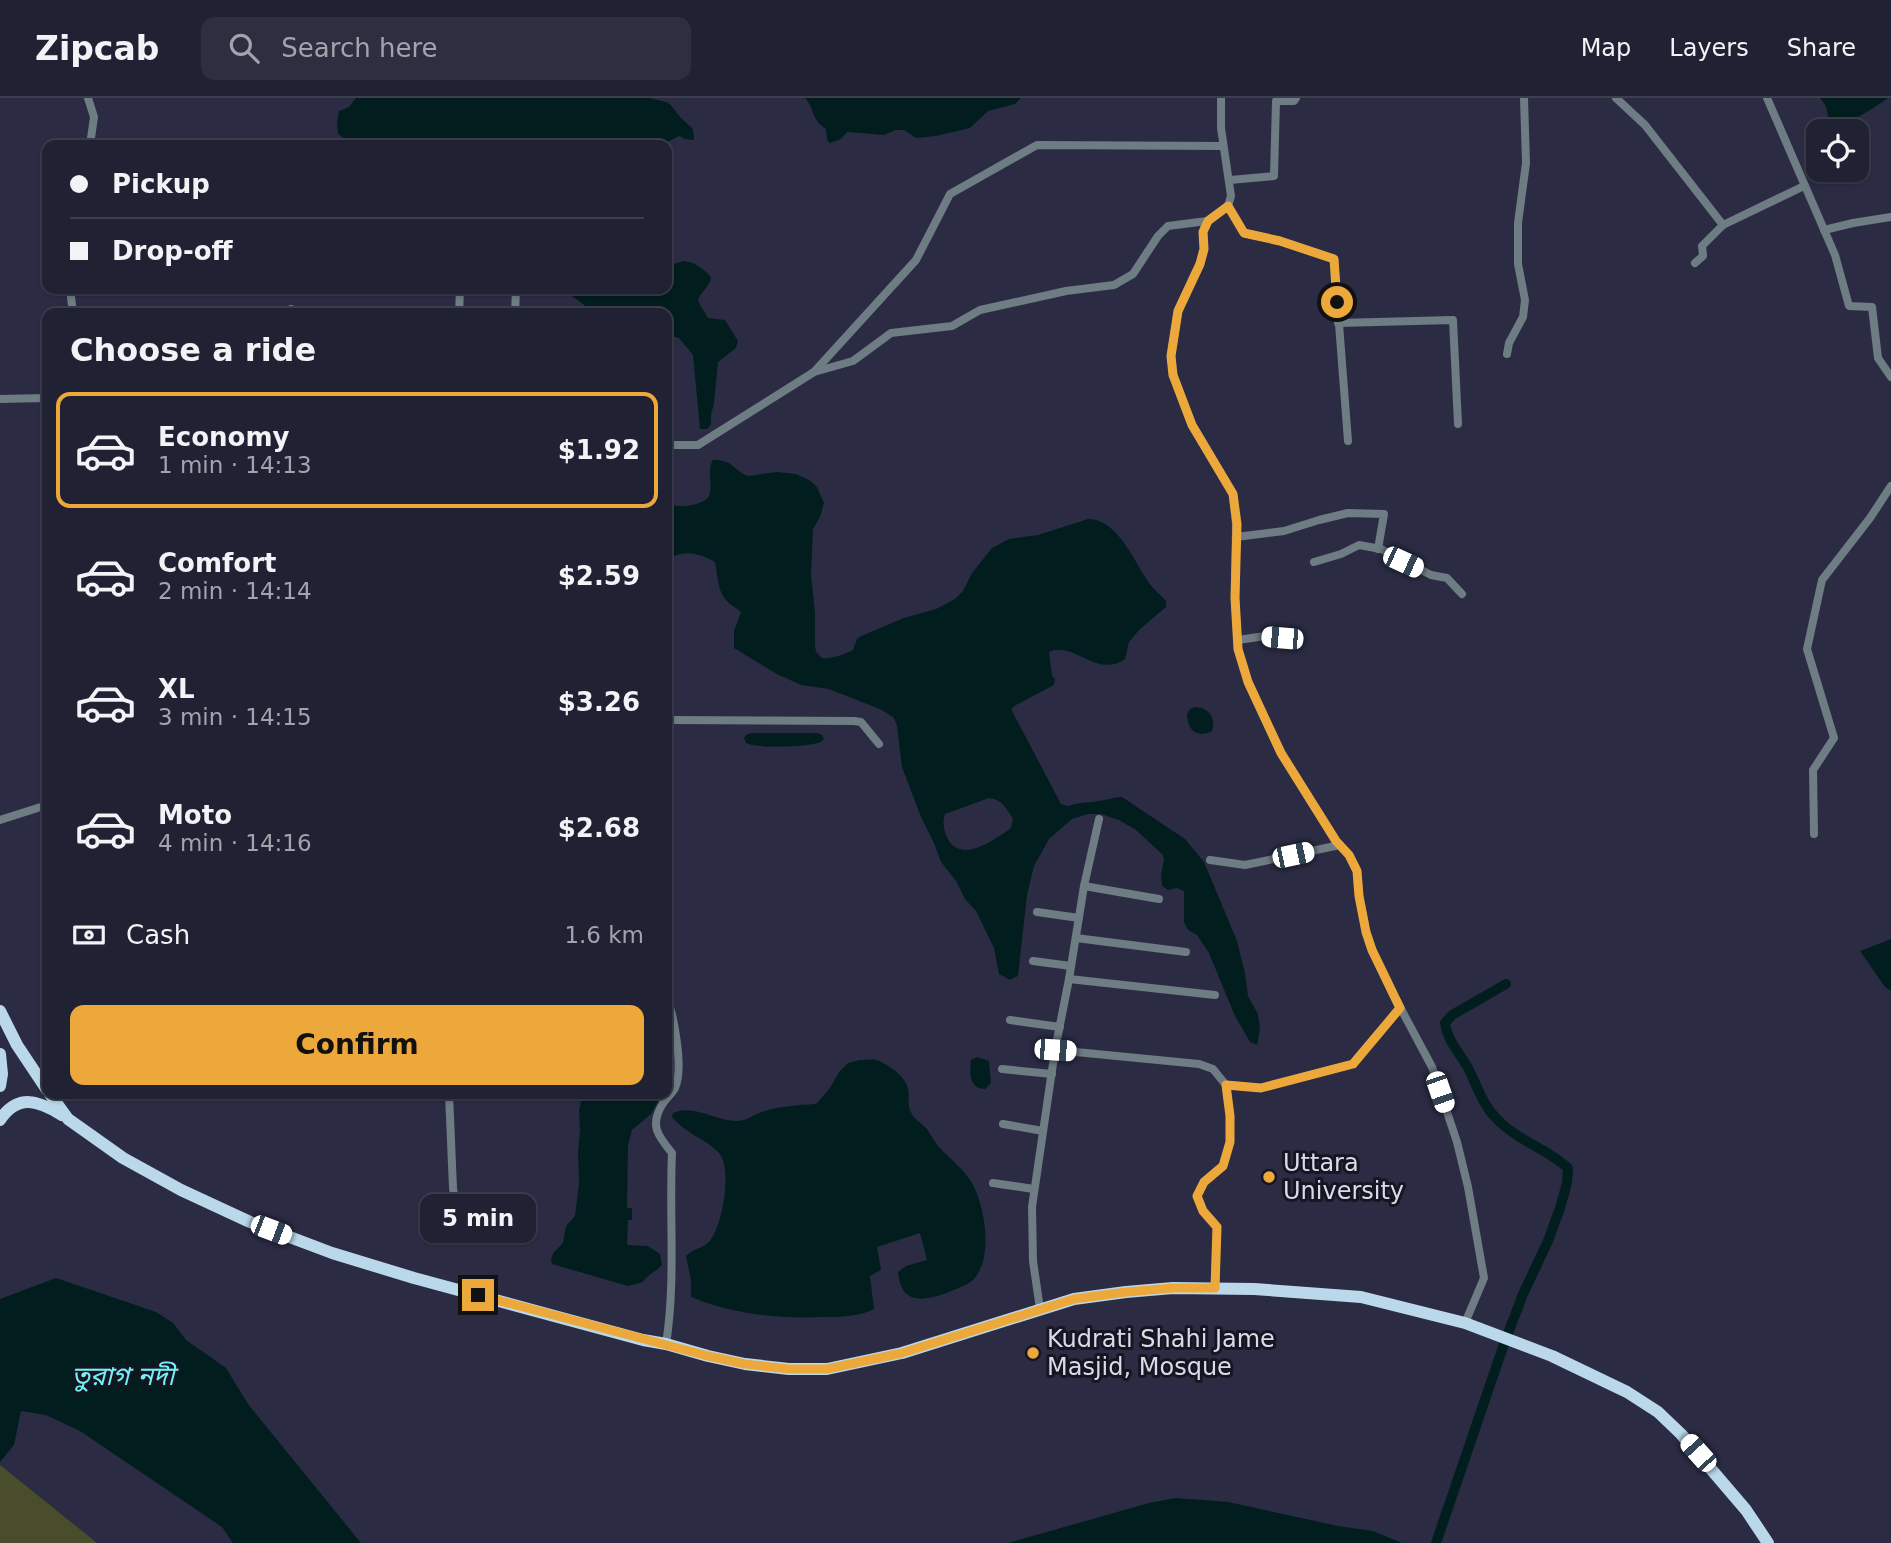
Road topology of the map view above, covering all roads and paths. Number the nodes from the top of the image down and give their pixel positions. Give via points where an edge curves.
1 (88, 98) edge
2 (1221, 98) edge
3 (1296, 98) edge
4 (1524, 98) edge
5 (1616, 98) edge
6 (1767, 98) edge
7 (91, 140) edge
8 (1223, 146) junction
9 (1230, 180) junction
10 (1804, 186) junction
11 (1228, 206) junction
12 (1891, 217) edge
13 (1208, 221) junction
14 (1723, 225) junction
15 (1824, 230) junction
16 (1695, 263) dead end
17 (1338, 323) junction
18 (1507, 354) dead end
19 (814, 372) junction
20 (1891, 377) edge
21 (42, 398) edge
22 (0, 399) edge
23 (1458, 424) dead end
24 (1348, 441) dead end
25 (672, 445) edge
26 (1891, 486) edge
27 (1236, 537) junction
28 (1378, 549) junction
29 (1314, 562) dead end
30 (1462, 594) dead end
31 (1299, 639) dead end
32 (1238, 640) junction
33 (672, 720) edge
34 (879, 744) dead end
35 (42, 807) edge
36 (1100, 819) dead end
37 (0, 820) edge
38 (1814, 834) dead end
39 (1340, 845) junction
40 (1210, 860) dead end
41 (1084, 886) junction
42 (1159, 899) dead end
43 (1037, 912) dead end
44 (1079, 918) junction
45 (1076, 938) junction
46 (1186, 952) dead end
47 (1033, 961) dead end
48 (1071, 966) junction
49 (1069, 979) junction
50 (1215, 995) dead end
51 (1400, 1008) junction
52 (0, 1011) edge
53 (672, 1014) edge
54 (1010, 1020) dead end
55 (1060, 1027) junction
56 (1055, 1050) junction
57 (0, 1054) edge
58 (1002, 1069) dead end
59 (1052, 1074) junction
60 (41, 1075) edge
61 (1226, 1085) junction
62 (0, 1086) edge
63 (672, 1092) edge
64 (53, 1099) edge
65 (449, 1099) edge
66 (666, 1099) edge
67 (68, 1119) junction
68 (0, 1120) edge
69 (1003, 1124) dead end
70 (1043, 1131) junction
71 (993, 1183) dead end
72 (1034, 1189) junction
73 (461, 1240) dead end
74 (1215, 1288) junction
75 (1040, 1309) junction
76 (1470, 1326) junction
77 (666, 1344) junction
78 (1768, 1543) edge

1 - 7 street via 94,117
2 - 8 street
3 - 9 street via 1276,101 1273,176
4 - 18 street via 1526,163 1518,264 1525,300
5 - 14 street via 1645,125
6 - 10 street
8 - 9 street
8 - 19 street via 1037,145 950,194 916,260
9 - 11 street
10 - 14 street
10 - 15 street
11 - 13 street
11 - 17 street via 1244,233 1334,259
12 - 15 street
13 - 19 street via 1168,226 1133,274 1114,285 1066,290 980,310 952,326 891,333 853,361
13 - 27 street via 1200,264 1178,311 1171,356 1188,416 1233,494
14 - 16 street via 1702,246 1703,256
15 - 20 street via 1849,306 1872,307 1878,358
17 - 23 street via 1453,320
17 - 24 street
19 - 25 street via 698,444
21 - 22 street
26 - 38 street via 1822,580 1807,649 1833,738 1814,770
27 - 28 street via 1284,531 1348,513 1384,514
27 - 32 street
28 - 29 street via 1359,545
28 - 30 street via 1447,578
31 - 32 street via 1265,636
32 - 39 street via 1248,682 1276,744
33 - 34 street via 854,721 861,722
35 - 37 street
36 - 41 street
39 - 40 street via 1245,865
39 - 51 street via 1357,871 1366,932
41 - 42 street
41 - 44 street
43 - 44 street
44 - 45 street
45 - 46 street
45 - 48 street
47 - 48 street
48 - 49 street
49 - 50 street
49 - 55 street
51 - 61 street via 1353,1064 1261,1088
51 - 76 street via 1432,1067 1468,1187 1484,1278
52 - 60 highway
53 - 63 street via 678,1075
54 - 55 street
55 - 56 street
56 - 59 street
56 - 61 street via 1199,1064 1213,1069
57 - 62 highway
58 - 59 street
59 - 70 street
61 - 74 street via 1230,1142 1223,1166 1204,1182 1197,1196 1217,1227
64 - 67 highway
65 - 73 street via 453,1188
66 - 77 street via 656,1119 660,1139 672,1153 673,1249
67 - 68 highway via 29,1101 14,1106
67 - 77 highway via 123,1158 181,1190 332,1253
69 - 70 street
70 - 72 street
71 - 72 street
72 - 75 street via 1033,1261
74 - 75 highway via 1126,1292
74 - 76 highway via 1361,1297
75 - 77 highway via 902,1353 827,1369 745,1364
76 - 78 highway via 1552,1356 1658,1412 1715,1472

